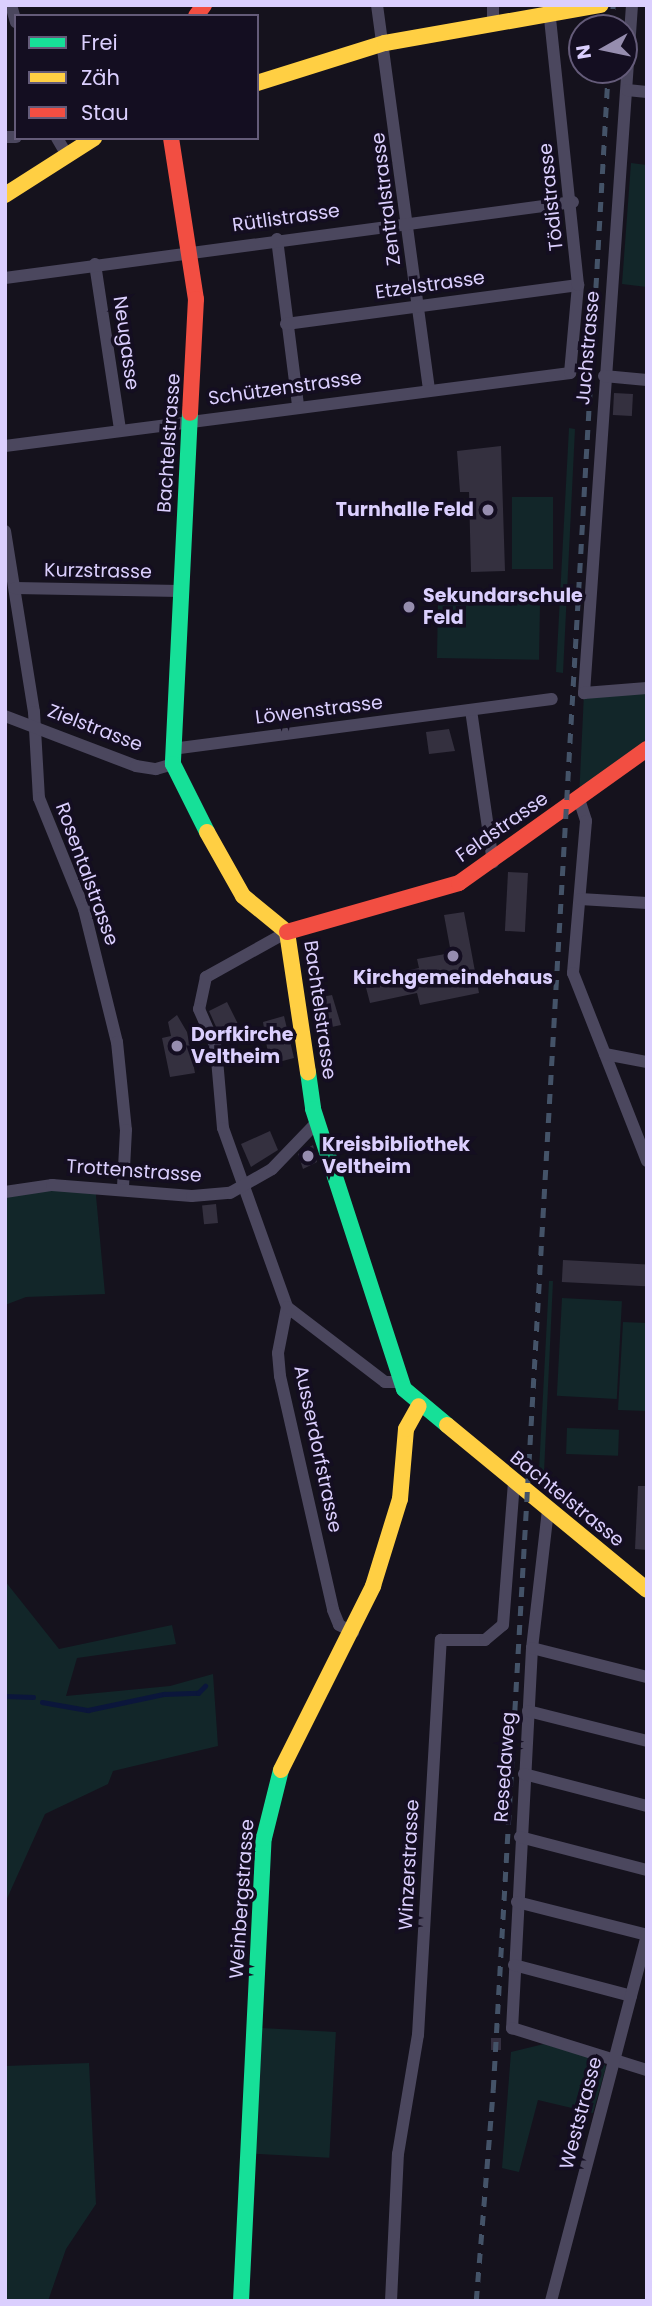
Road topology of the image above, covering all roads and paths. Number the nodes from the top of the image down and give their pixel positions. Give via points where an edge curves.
1 (377, 5) edge
2 (494, 5) edge
3 (601, 5) edge
4 (550, 17) junction
5 (493, 25) junction
6 (385, 43) junction
7 (259, 82) edge
8 (627, 84) edge
9 (626, 90) junction
10 (647, 92) edge
11 (85, 140) edge
12 (171, 140) edge
13 (61, 145) edge
14 (5, 195) edge
15 (573, 202) junction
16 (407, 221) junction
17 (277, 239) junction
18 (190, 250) junction
19 (95, 264) junction
20 (5, 278) edge
21 (578, 285) junction
22 (418, 306) junction
23 (286, 324) junction
24 (570, 373) joint
25 (604, 376) junction
26 (647, 380) edge
27 (429, 388) junction
28 (298, 405) junction
29 (193, 419) junction
30 (120, 429) junction
31 (5, 446) edge
32 (5, 531) edge
33 (15, 588) junction
34 (180, 591) junction
35 (647, 688) edge
36 (552, 699) dead end
37 (471, 710) junction
38 (5, 716) edge
39 (35, 726) junction
40 (647, 749) edge
41 (172, 757) junction
42 (579, 799) junction
43 (493, 862) junction
44 (580, 899) junction
45 (647, 903) edge
46 (287, 932) junction
47 (605, 1054) junction
48 (647, 1062) edge
49 (317, 1122) junction
50 (647, 1161) edge
51 (247, 1186) junction
52 (123, 1188) junction
53 (5, 1192) edge
54 (287, 1307) junction
55 (400, 1382) junction
56 (419, 1405) junction
57 (514, 1483) junction
58 (548, 1510) junction
59 (647, 1590) edge
60 (353, 1632) junction
61 (532, 1648) junction
62 (647, 1677) edge
63 (528, 1711) junction
64 (647, 1741) edge
65 (524, 1774) junction
66 (647, 1806) edge
67 (520, 1837) junction
68 (647, 1870) edge
69 (517, 1902) junction
70 (647, 1935) edge
71 (514, 1965) junction
72 (631, 1996) junction
73 (614, 2061) junction
74 (647, 2070) edge
75 (241, 2301) edge
76 (391, 2301) edge
77 (551, 2301) edge

1 - 6 street, Zentralstrasse
2 - 5 street
3 - 4 street
4 - 5 street
4 - 15 street, Tödistrasse
5 - 6 street
6 - 7 street
6 - 16 street, Zentralstrasse
8 - 9 street, Juchstrasse
9 - 10 street
9 - 25 street, Juchstrasse
11 - 13 street
12 - 18 street, Bachtelstrasse
13 - 14 street
15 - 16 street, Rütlistrasse
15 - 21 street, Tödistrasse
16 - 17 street, Rütlistrasse
16 - 22 street, Zentralstrasse
17 - 18 street, Rütlistrasse
17 - 23 street
18 - 19 street, Rütlistrasse
18 - 29 street, Bachtelstrasse via 196,299
19 - 20 street, Rütlistrasse
19 - 30 street, Neugasse
21 - 22 street, Etzelstrasse
21 - 24 street, Tödistrasse
22 - 23 street, Etzelstrasse
22 - 27 street, Zentralstrasse
23 - 28 street
24 - 27 street, Schützenstrasse
25 - 26 street
25 - 35 street, Juchstrasse via 584,693
27 - 28 street, Schützenstrasse
28 - 29 street, Schützenstrasse
29 - 30 street, Schützenstrasse
29 - 34 street, Bachtelstrasse
30 - 31 street, Schützenstrasse
32 - 33 street, Rosentalstrasse
33 - 34 street, Kurzstrasse
33 - 39 street, Rosentalstrasse
34 - 41 street, Bachtelstrasse
36 - 37 street, Löwenstrasse
37 - 41 street, Löwenstrasse
37 - 43 street
38 - 39 street, Zielstrasse
39 - 41 street, Zielstrasse via 136,766 156,769
39 - 52 street, Rosentalstrasse via 39,798 83,909 117,1042 126,1130
40 - 42 street, Feldstrasse
41 - 46 street, Bachtelstrasse via 230,877 243,896
42 - 43 street, Feldstrasse
42 - 44 street via 586,821
43 - 46 street, Feldstrasse via 458,883
44 - 45 street
44 - 47 street via 573,973
46 - 49 street, Bachtelstrasse
46 - 51 street, Ausserdorfstrasse via 218,967 206,977 200,996 199,1009 216,1048 223,1128
47 - 48 street
47 - 50 street
49 - 51 street, Trottenstrasse via 285,1158
49 - 55 street, Bachtelstrasse
51 - 52 street, Trottenstrasse via 218,1196
51 - 54 street, Ausserdorfstrasse
52 - 53 street, Trottenstrasse via 52,1185
54 - 55 street via 384,1382
54 - 60 street, Ausserdorfstrasse via 278,1353 281,1376 333,1610 339,1625
55 - 56 street, Bachtelstrasse
56 - 57 street, Bachtelstrasse
56 - 60 street, Weinbergstrasse via 406,1429 390,1535
57 - 58 street, Bachtelstrasse
57 - 76 street, Winzerstrasse via 503,1625 485,1640 441,1640 418,2035 399,2140
58 - 59 street, Bachtelstrasse
58 - 61 street, Resedaweg
60 - 75 street, Weinbergstrasse via 284,1761 264,1838
61 - 62 street
61 - 63 street, Resedaweg
63 - 64 street
63 - 65 street, Resedaweg
65 - 66 street
65 - 67 street, Resedaweg
67 - 68 street
67 - 69 street, Resedaweg
69 - 70 street
69 - 71 street, Resedaweg
70 - 72 street, Weststrasse
71 - 72 street
71 - 73 street, Resedaweg via 512,2028
72 - 73 street, Weststrasse
73 - 74 street
73 - 77 street, Weststrasse

